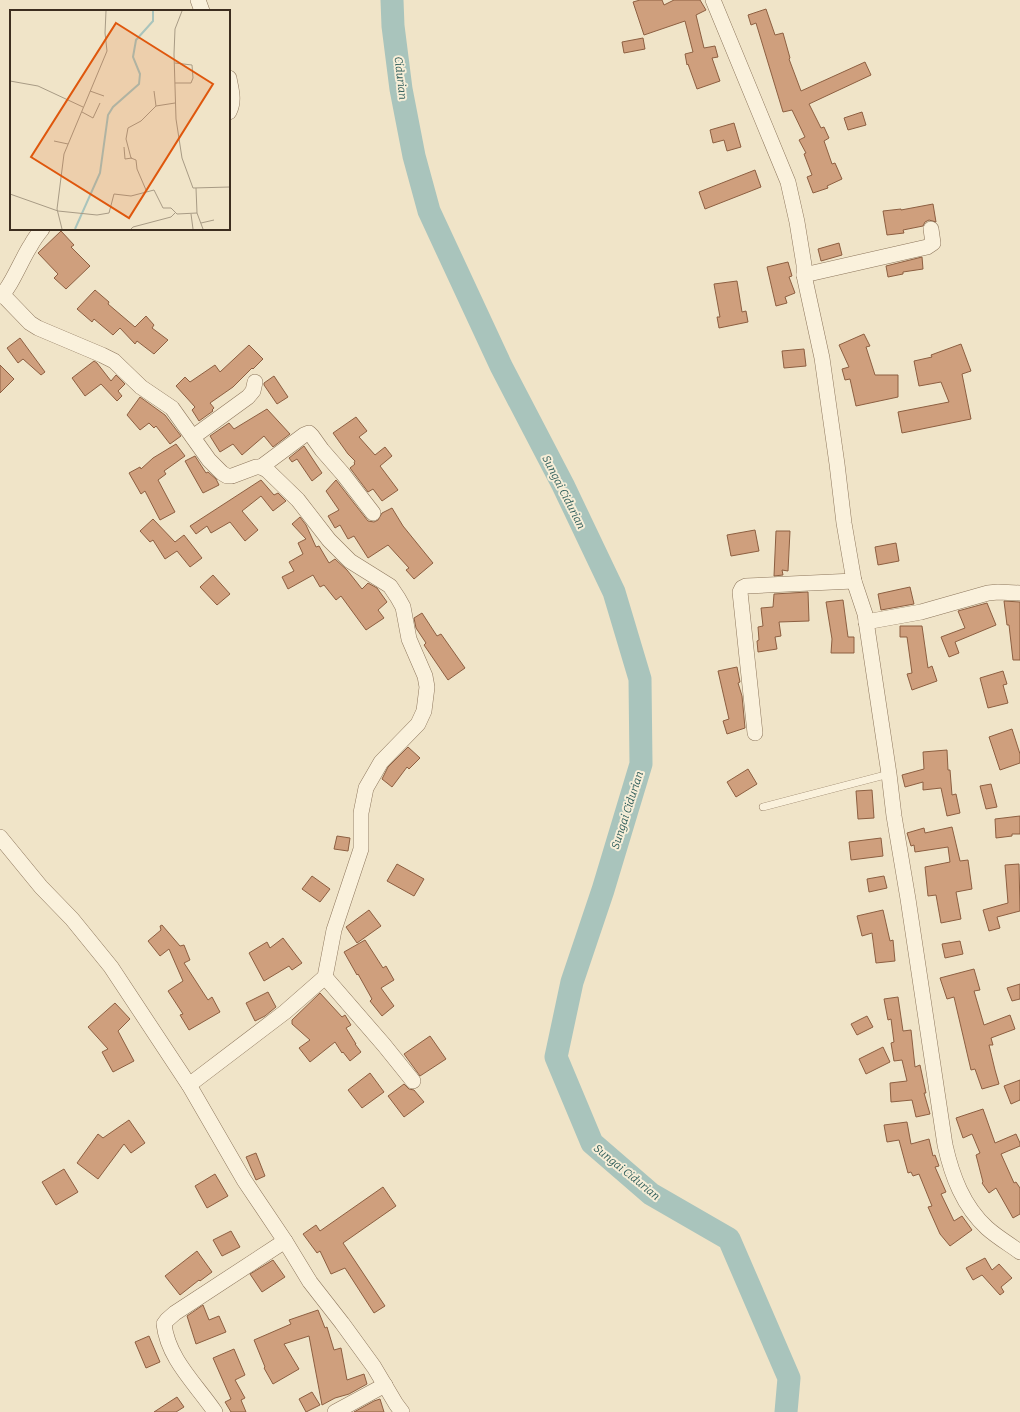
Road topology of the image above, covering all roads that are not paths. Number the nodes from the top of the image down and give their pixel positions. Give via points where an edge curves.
1 (198, 0) edge
2 (713, 0) edge
3 (202, 10) edge
4 (230, 83) edge
5 (230, 110) edge
6 (931, 229) dead end
7 (41, 230) edge
8 (804, 276) junction
9 (2, 296) edge
10 (255, 382) dead end
11 (193, 437) junction
12 (261, 467) junction
13 (373, 513) dead end
14 (854, 581) junction
15 (1020, 593) edge
16 (866, 622) junction
17 (755, 733) dead end
18 (889, 774) junction
19 (763, 807) dead end
20 (0, 837) edge
21 (325, 977) junction
22 (413, 1081) dead end
23 (189, 1085) junction
24 (285, 1241) junction
25 (1020, 1252) edge
26 (385, 1385) junction
27 (215, 1412) edge
28 (335, 1412) edge
29 (402, 1412) edge

1 - 3 street
2 - 8 street via 788,182 797,222
4 - 5 street via 233,98
6 - 8 street via 933,243 927,247
7 - 9 street
8 - 14 street via 822,358
9 - 11 street via 38,328 114,361 141,387 172,408
10 - 11 street via 248,397
11 - 12 street via 213,466 227,476
12 - 13 street via 309,433
12 - 21 street via 298,500 329,540 350,561 390,586 401,602 409,639 424,672 427,687 423,715 418,724 381,762 366,788 361,813 361,849 334,930
14 - 16 street
14 - 17 street via 742,588 740,592
15 - 16 street via 998,592 921,612
16 - 18 street
18 - 19 lane
18 - 25 street via 949,1161 961,1194 971,1211 987,1228
20 - 23 street via 111,967
21 - 22 street
21 - 23 street via 285,1012
23 - 24 street via 222,1145
24 - 26 street via 310,1282
24 - 27 street via 175,1313 164,1324 175,1358
26 - 28 street
26 - 29 street

